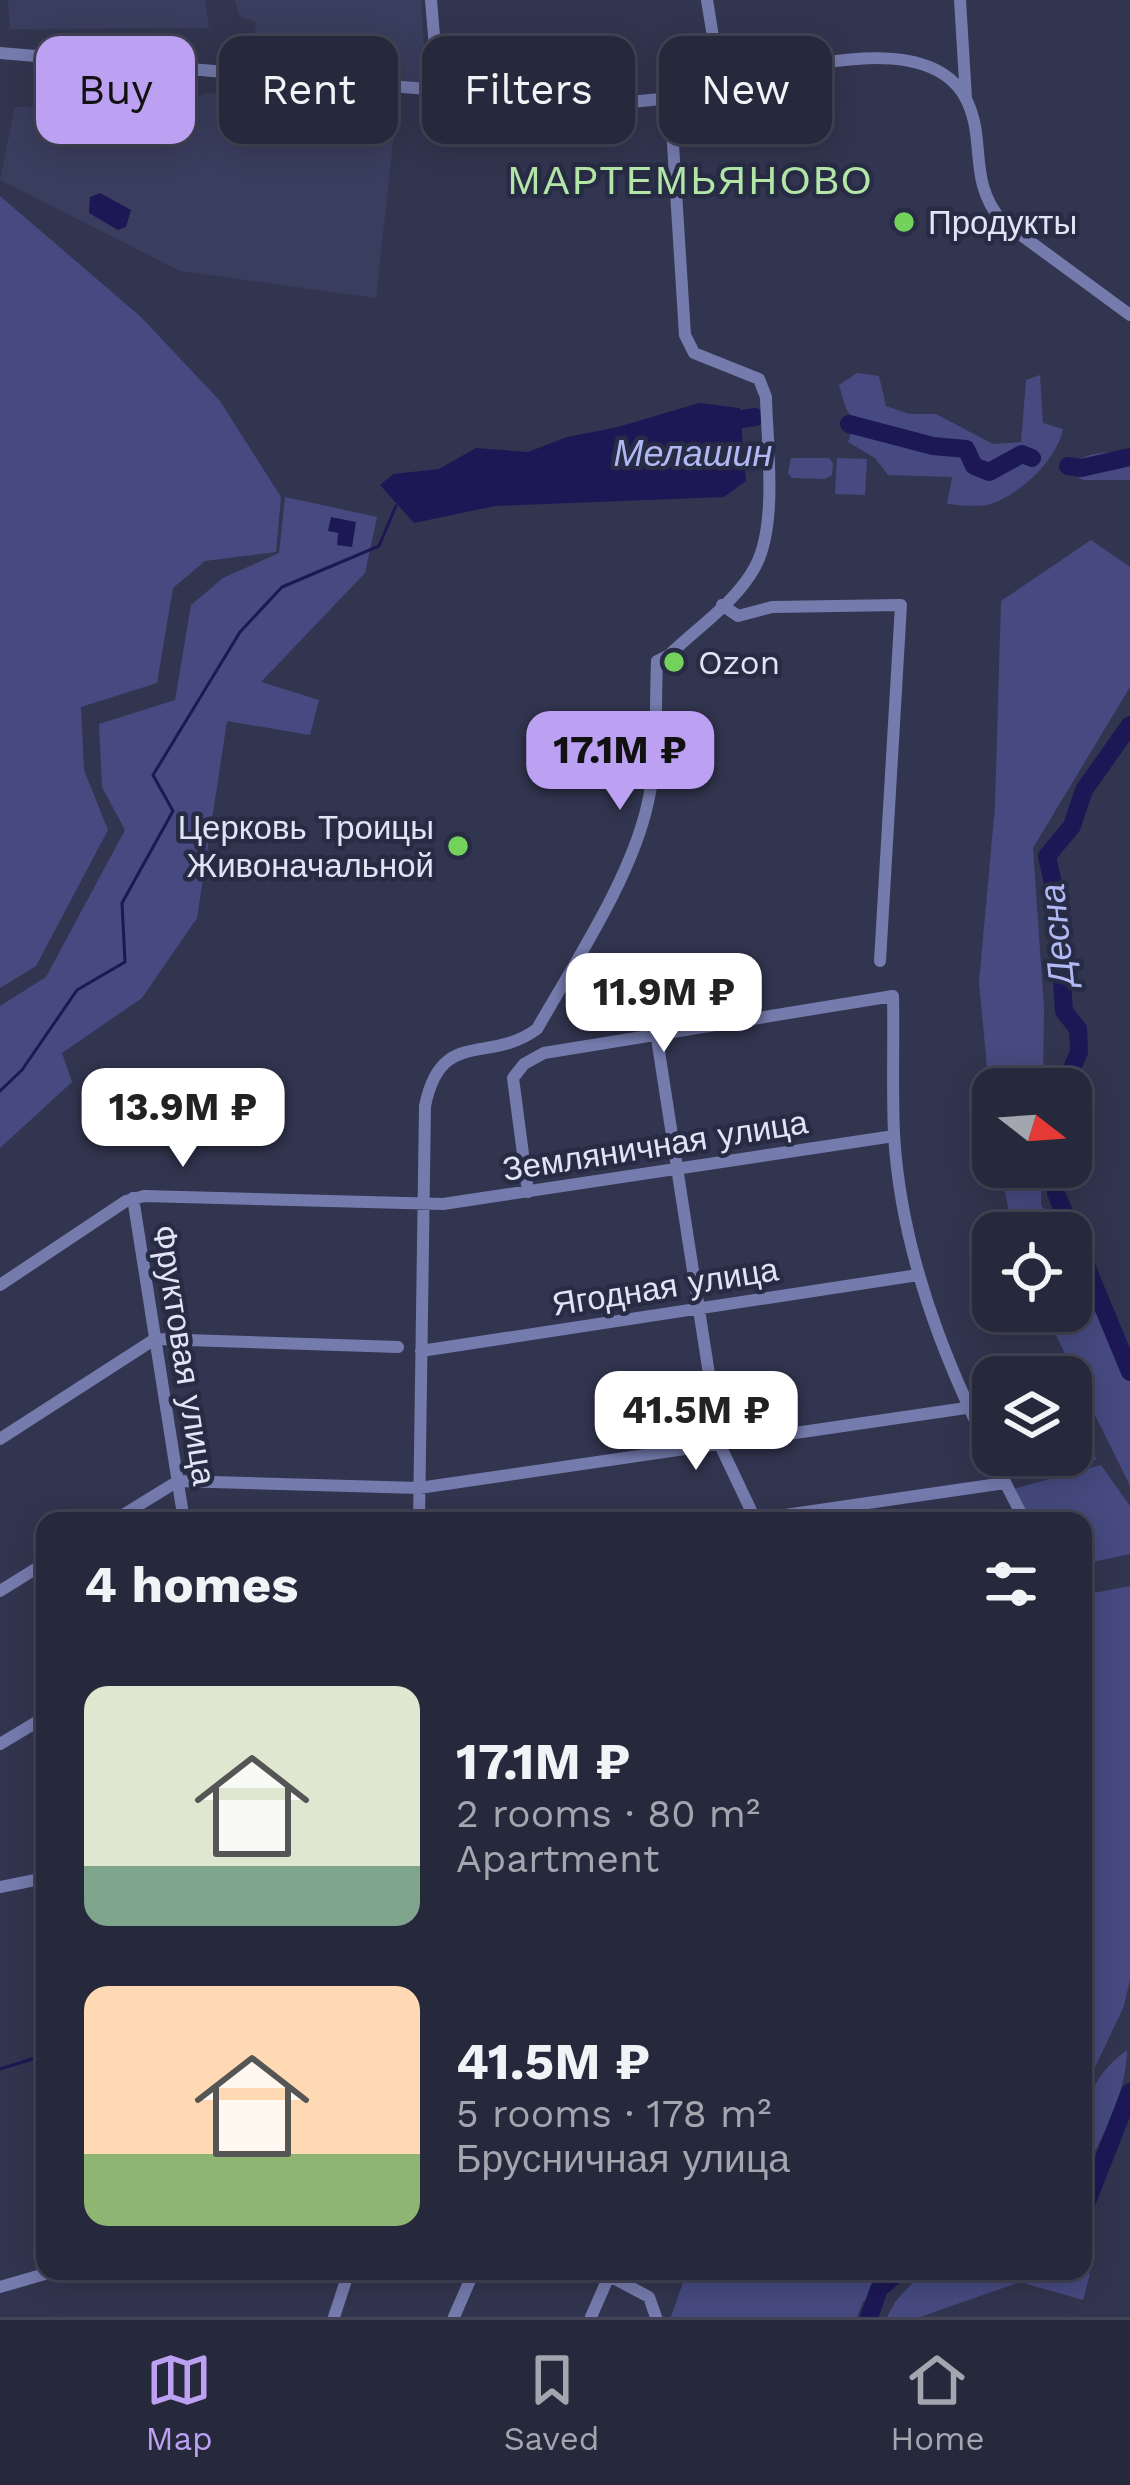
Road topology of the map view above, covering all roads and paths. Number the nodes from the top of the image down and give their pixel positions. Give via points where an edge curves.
1 (431, 0) edge
2 (706, 0) edge
3 (960, 0) edge
4 (434, 36) edge
5 (712, 36) edge
6 (0, 52) edge
7 (832, 61) edge
8 (422, 90) edge
9 (966, 99) junction
10 (673, 144) edge
11 (1130, 314) edge
12 (722, 605) junction
13 (880, 961) dead end
14 (656, 1032) junction
15 (894, 1136) junction
16 (677, 1169) junction
17 (528, 1192) junction
18 (134, 1198) junction
19 (424, 1204) junction
20 (918, 1275) junction
21 (0, 1286) edge
22 (699, 1309) junction
23 (155, 1339) junction
24 (398, 1347) dead end
25 (422, 1351) junction
26 (966, 1408) junction
27 (0, 1439) edge
28 (720, 1445) junction
29 (178, 1480) junction
30 (1005, 1483) junction
31 (419, 1488) junction
32 (126, 1512) edge
33 (183, 1512) edge
34 (419, 1512) edge
35 (749, 1512) edge
36 (813, 1512) edge
37 (1020, 1512) edge
38 (36, 1569) edge
39 (0, 1591) edge
40 (36, 1722) edge
41 (0, 1744) edge
42 (36, 1880) edge
43 (0, 1887) edge
44 (36, 2277) edge
45 (346, 2280) edge
46 (470, 2280) edge
47 (603, 2280) edge
48 (616, 2280) edge
49 (0, 2288) edge
50 (334, 2317) edge
51 (454, 2317) edge
52 (591, 2317) edge
53 (656, 2317) edge

1 - 4 street
2 - 5 street
3 - 9 street
6 - 8 street
7 - 9 street via 912,61 947,77
9 - 11 street via 988,206
10 - 12 street via 686,335 694,352 759,379 766,397 768,523 758,563
12 - 13 street via 738,616 772,607 901,605
12 - 19 street via 657,662 650,797 641,827 537,1029 520,1041 454,1054 430,1085
14 - 15 street via 893,996
14 - 16 street
14 - 17 street via 524,1064 513,1078
15 - 16 street, Земляничная улица
15 - 20 street
16 - 17 street, Земляничная улица
16 - 22 street
17 - 19 street, Земляничная улица
18 - 19 street, Фруктовая улица
18 - 21 street, Фруктовая улица
18 - 23 street, Фруктовая улица
19 - 25 street
20 - 22 street, Ягодная улица
20 - 26 street
22 - 25 street, Ягодная улица
22 - 28 street
23 - 24 street
23 - 27 street
23 - 29 street, Фруктовая улица
25 - 31 street
26 - 28 street
26 - 30 street
28 - 31 street
28 - 35 street
29 - 31 street
29 - 32 street
29 - 33 street, Фруктовая улица
30 - 36 street
30 - 37 street
31 - 34 street
38 - 39 street
40 - 41 street
42 - 43 street
44 - 49 street
45 - 50 street
46 - 51 street
47 - 52 street
48 - 53 street via 649,2297

